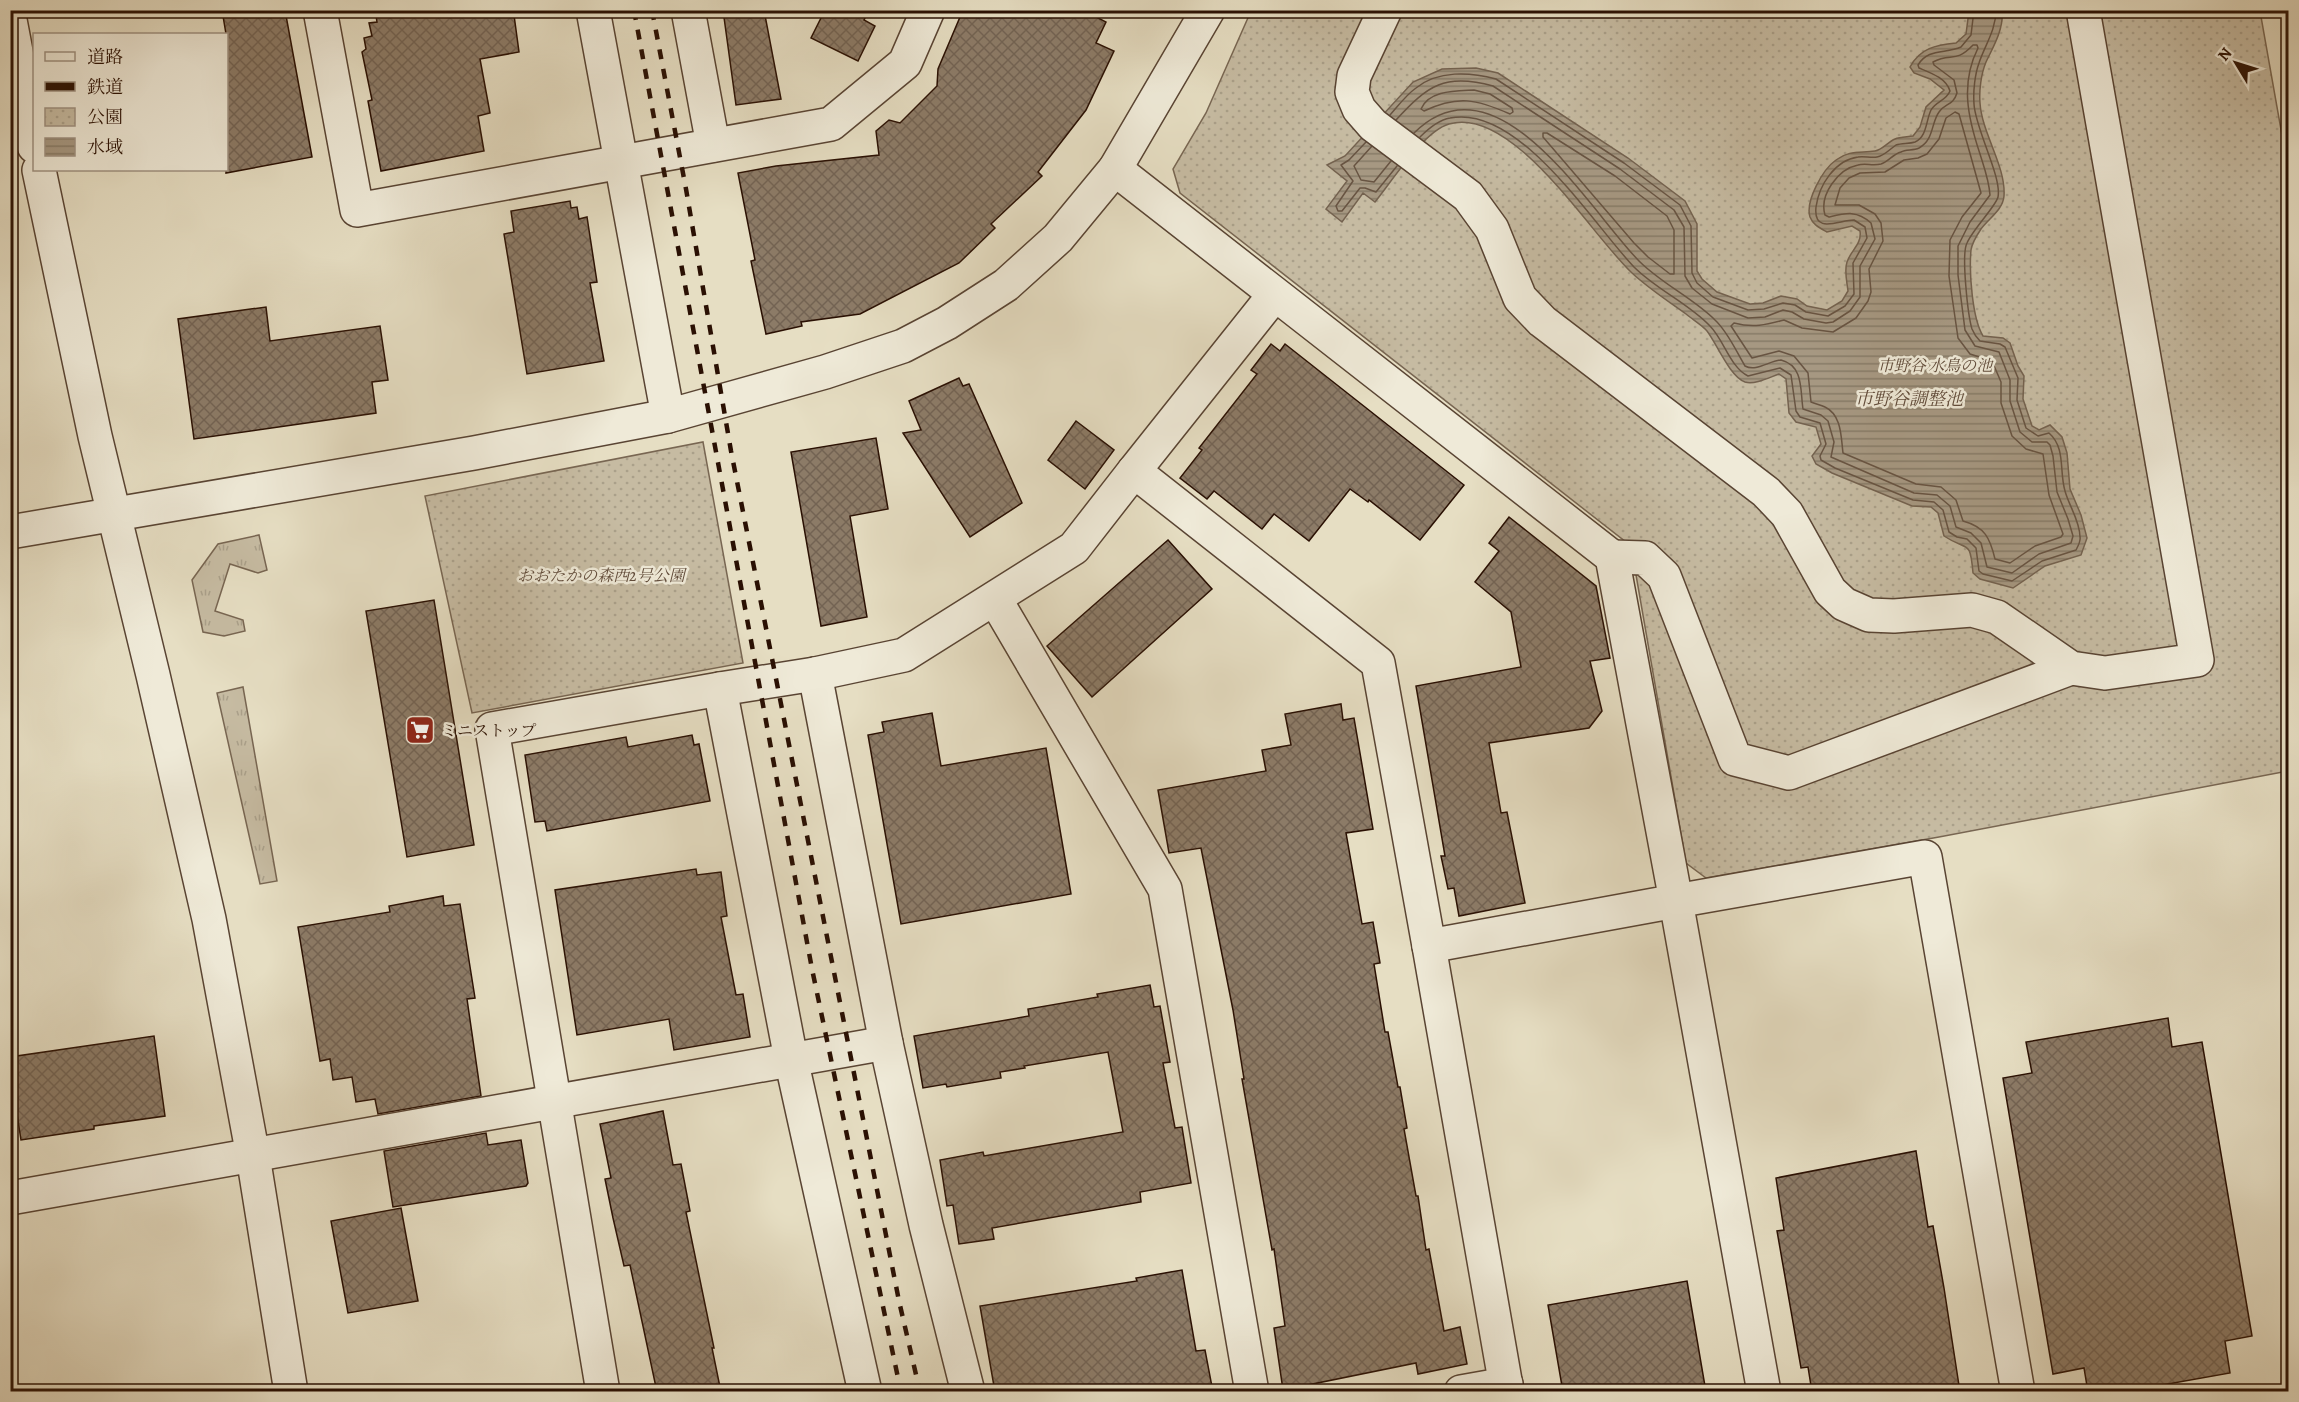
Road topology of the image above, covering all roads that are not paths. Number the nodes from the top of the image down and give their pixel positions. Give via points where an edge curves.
1 (320, 10) edge
2 (593, 10) edge
3 (688, 10) edge
4 (928, 10) edge
5 (1208, 10) edge
6 (1385, 10) edge
7 (2084, 10) edge
8 (10, 20) edge
9 (33, 141) edge
10 (713, 145) junction
11 (620, 164) junction
12 (1115, 169) junction
13 (39, 171) edge
14 (1275, 294) junction
15 (668, 416) junction
16 (1134, 471) junction
17 (115, 515) junction
18 (10, 532) edge
19 (1612, 557) junction
20 (995, 599) junction
21 (2071, 668) junction
22 (815, 674) junction
23 (720, 689) junction
24 (1676, 901) junction
25 (1429, 946) junction
26 (886, 1043) junction
27 (791, 1059) junction
28 (555, 1102) junction
29 (253, 1156) junction
30 (10, 1198) edge
31 (1507, 1388) edge
32 (291, 1392) edge
33 (603, 1392) edge
34 (865, 1392) edge
35 (968, 1392) edge
36 (1252, 1392) edge
37 (1461, 1392) edge
38 (1764, 1392) edge
39 (2018, 1392) edge

1 - 11 street via 357,210
2 - 11 street
3 - 10 street
4 - 10 street via 905,63 831,124
5 - 12 street
6 - 21 street via 1354,76 1352,92 1359,109 1373,125 1468,196 1492,229 1520,298 1542,321 1766,492 1787,514 1830,591 1844,604 1869,615 1972,610 1997,617
7 - 21 street via 2197,660 2105,673
8 - 9 street
10 - 11 street
11 - 15 street
12 - 14 street
12 - 15 street via 1078,215 1031,263 1006,285 947,323 892,350
13 - 17 street
14 - 16 street
14 - 19 street
15 - 17 street
16 - 20 street via 1074,548
16 - 25 street via 1378,663
17 - 18 street
17 - 29 street via 210,919
19 - 21 street via 1645,558 1664,576 1735,759 1789,773
19 - 24 street
20 - 22 street via 904,655
20 - 36 street via 1165,889
22 - 23 street
22 - 26 street
23 - 27 street
23 - 28 street via 492,729
24 - 25 street
24 - 38 street
24 - 39 street via 1925,857
25 - 31 street
26 - 27 street
26 - 35 street
27 - 28 street
27 - 34 street
28 - 29 street
28 - 33 street
29 - 30 street
29 - 32 street
31 - 37 street

